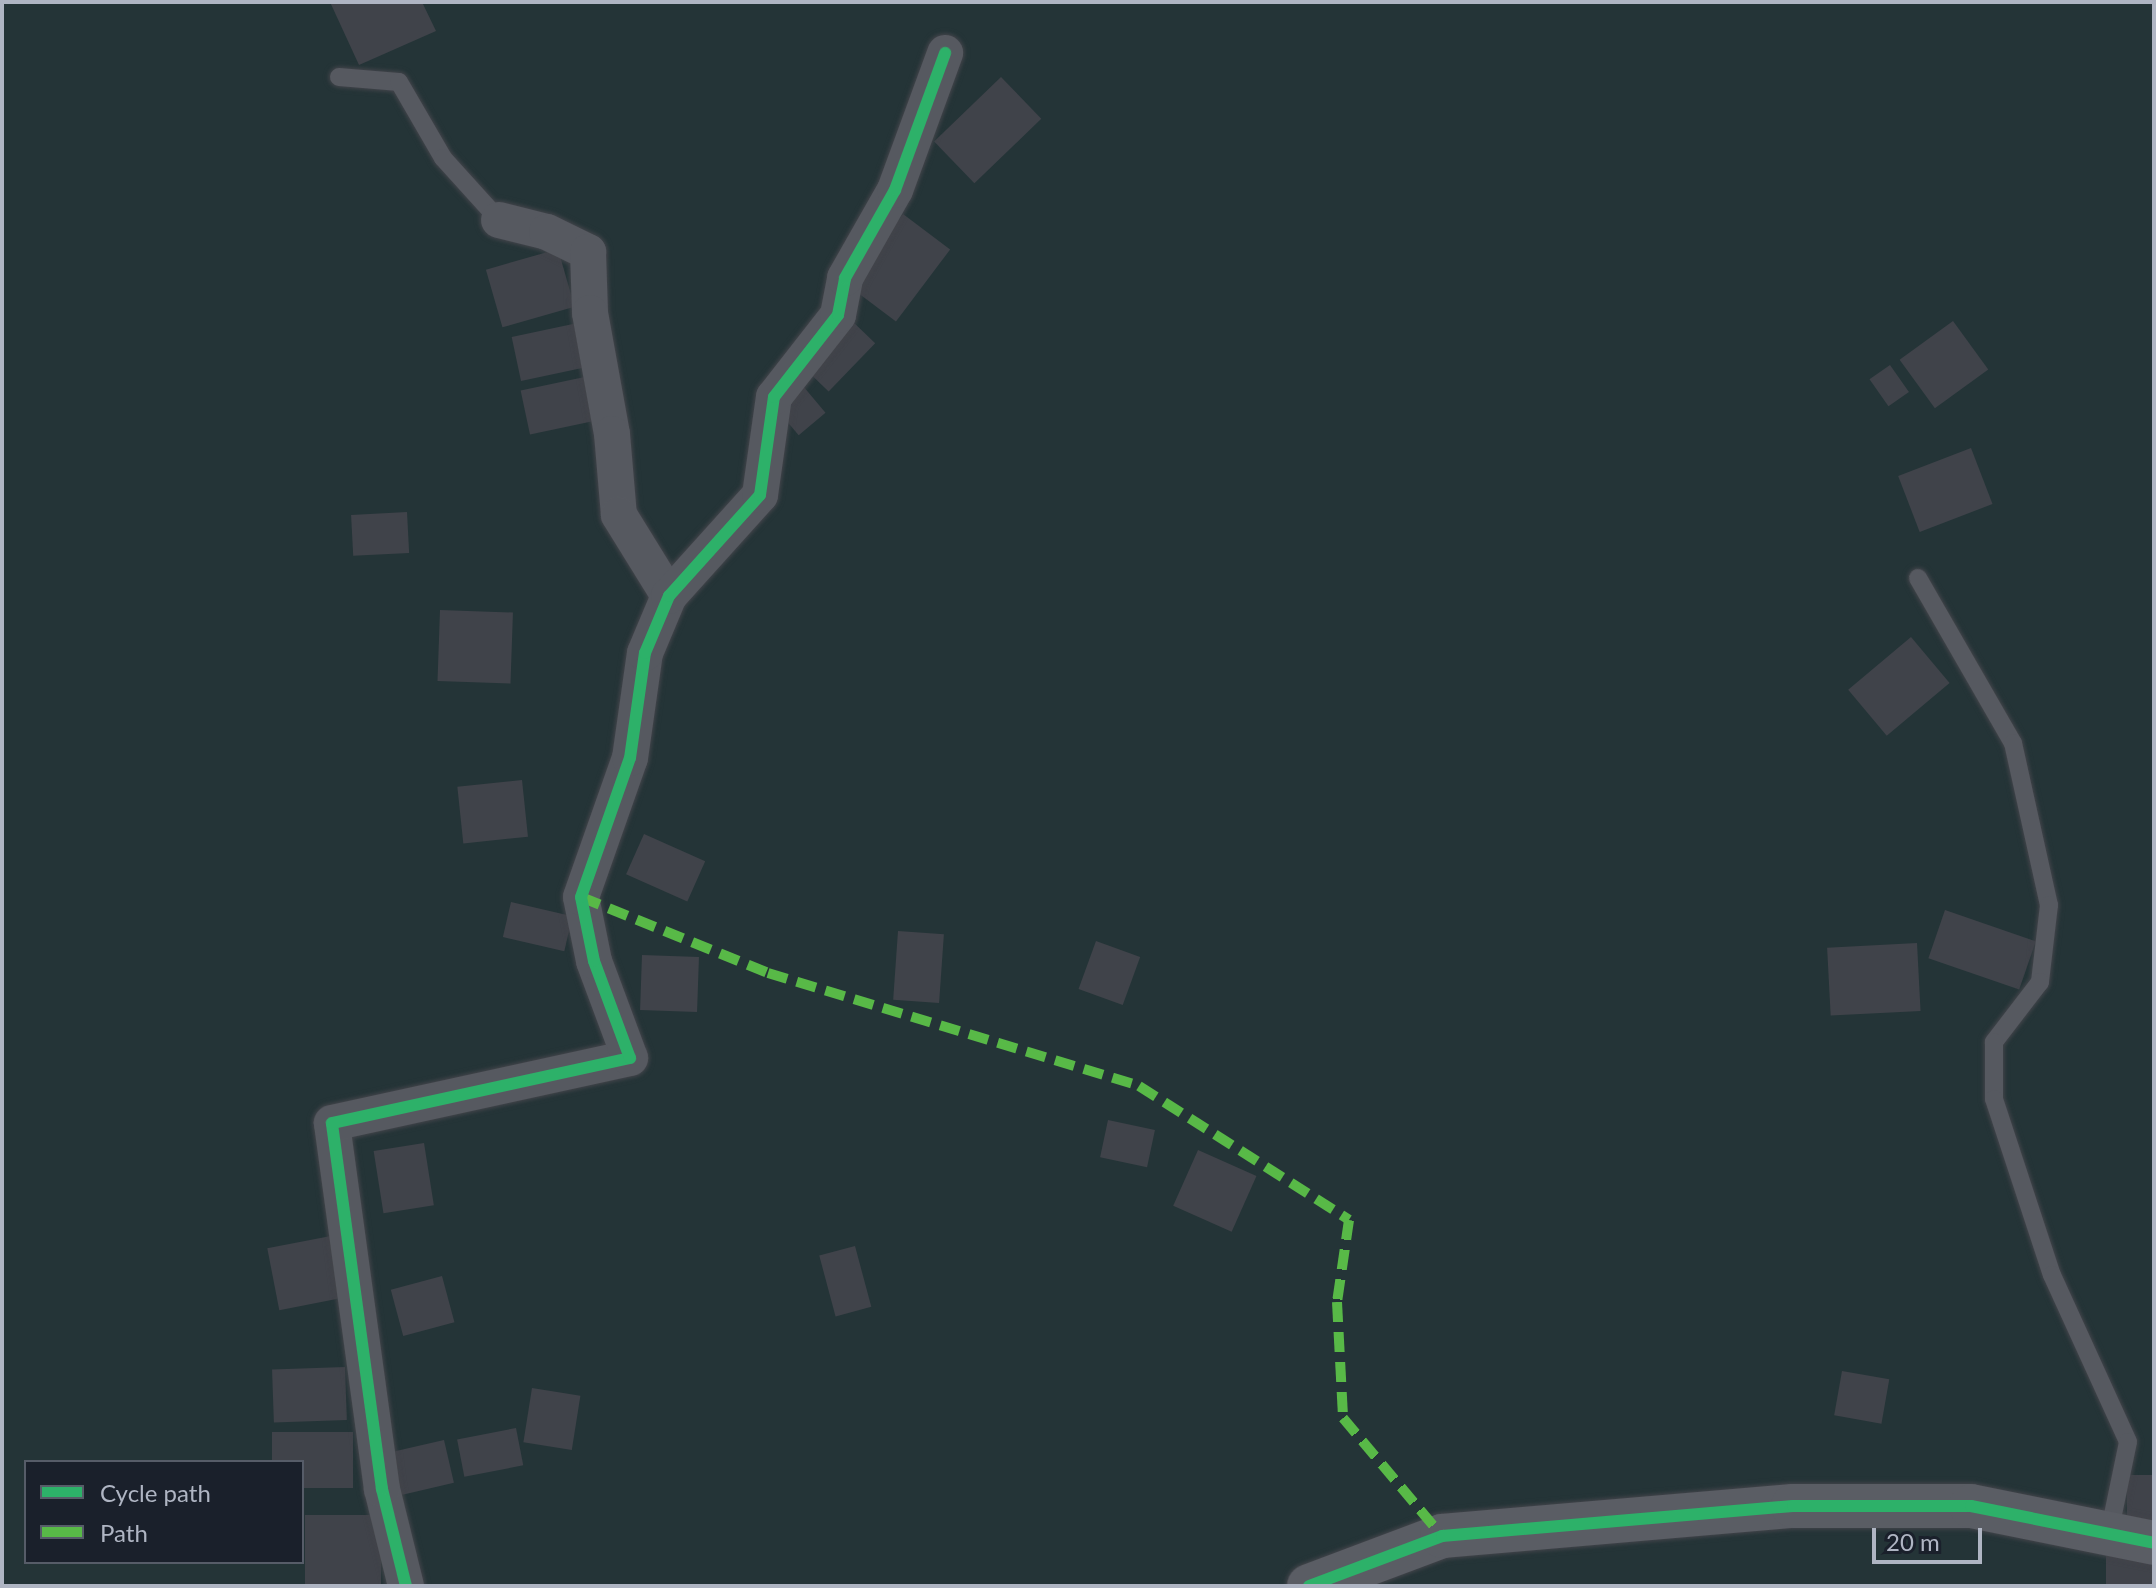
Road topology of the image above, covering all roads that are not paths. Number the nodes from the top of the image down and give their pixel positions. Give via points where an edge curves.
1 (945, 53) dead end
2 (339, 77) dead end
3 (499, 220) joint
4 (1918, 578) dead end
5 (669, 596) junction
6 (2109, 1534) junction
7 (2154, 1543) edge
8 (406, 1586) edge
9 (1309, 1586) edge

1 - 5 street via 895,190 845,278 838,315 774,397 760,495
2 - 3 lane via 399,82 443,158
3 - 5 street via 547,232 588,252 590,313 612,434 619,515
4 - 6 lane via 2013,743 2049,905 2040,982 1994,1042 1994,1099 2052,1275 2128,1442
5 - 8 street via 645,653 630,758 581,897 594,961 630,1058 332,1123 382,1489
6 - 7 street
6 - 9 street via 1971,1506 1793,1506 1442,1536

